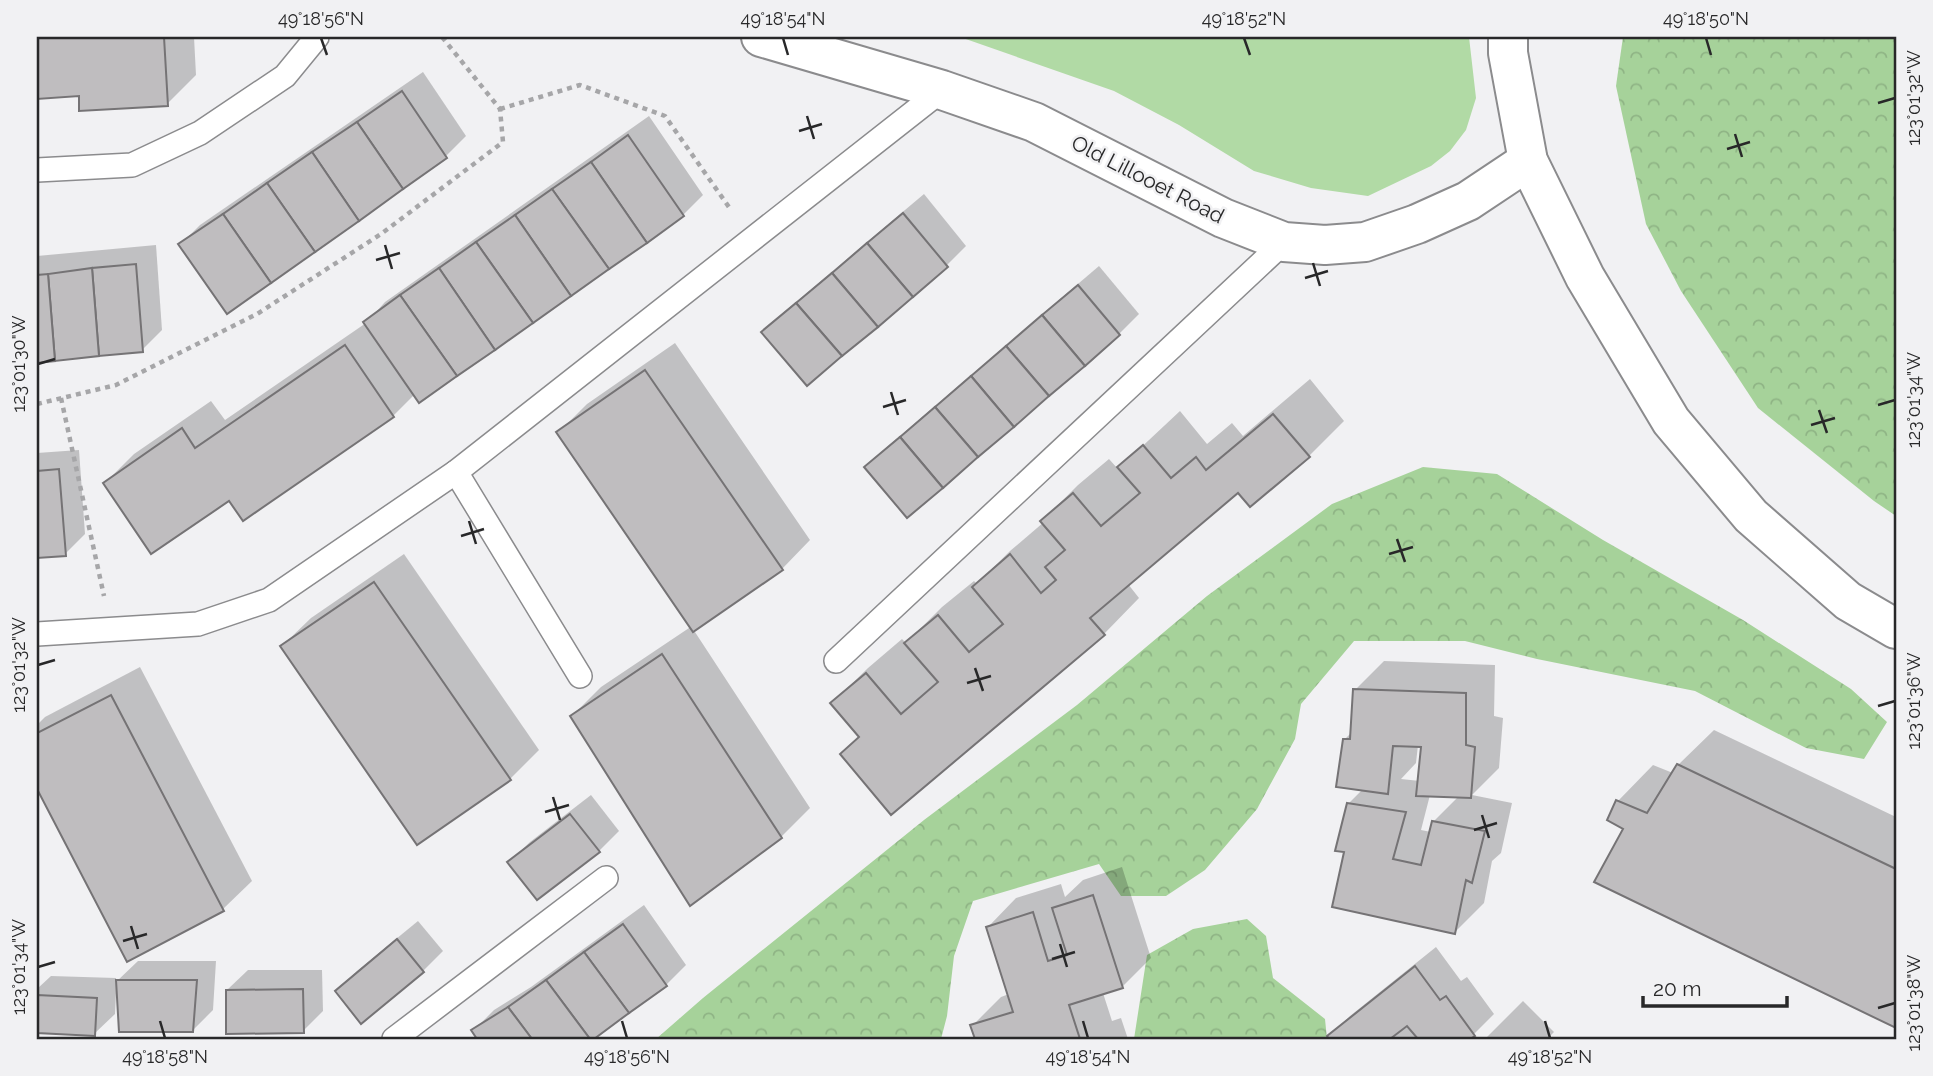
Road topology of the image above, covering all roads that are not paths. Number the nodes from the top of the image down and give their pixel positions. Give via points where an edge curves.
1 (317, 37) edge
2 (761, 37) edge
3 (1508, 37) edge
4 (942, 90) junction
5 (1528, 161) junction
6 (37, 170) edge
7 (1284, 242) junction
8 (456, 472) junction
9 (1896, 629) edge
10 (37, 634) edge
11 (836, 661) dead end
12 (580, 676) dead end
13 (606, 878) dead end
14 (394, 1039) edge

1 - 6 lane via 285,76 188,138 132,165
2 - 4 street, Old Lillooet Road
3 - 5 street
4 - 7 street, Old Lillooet Road via 1034,122 1223,218
4 - 8 lane
5 - 7 street, Old Lillooet Road via 1468,201 1365,242
5 - 9 street via 1585,277 1671,421 1751,516 1848,601
7 - 11 lane
8 - 10 lane via 269,600 198,624
8 - 12 lane
13 - 14 lane

